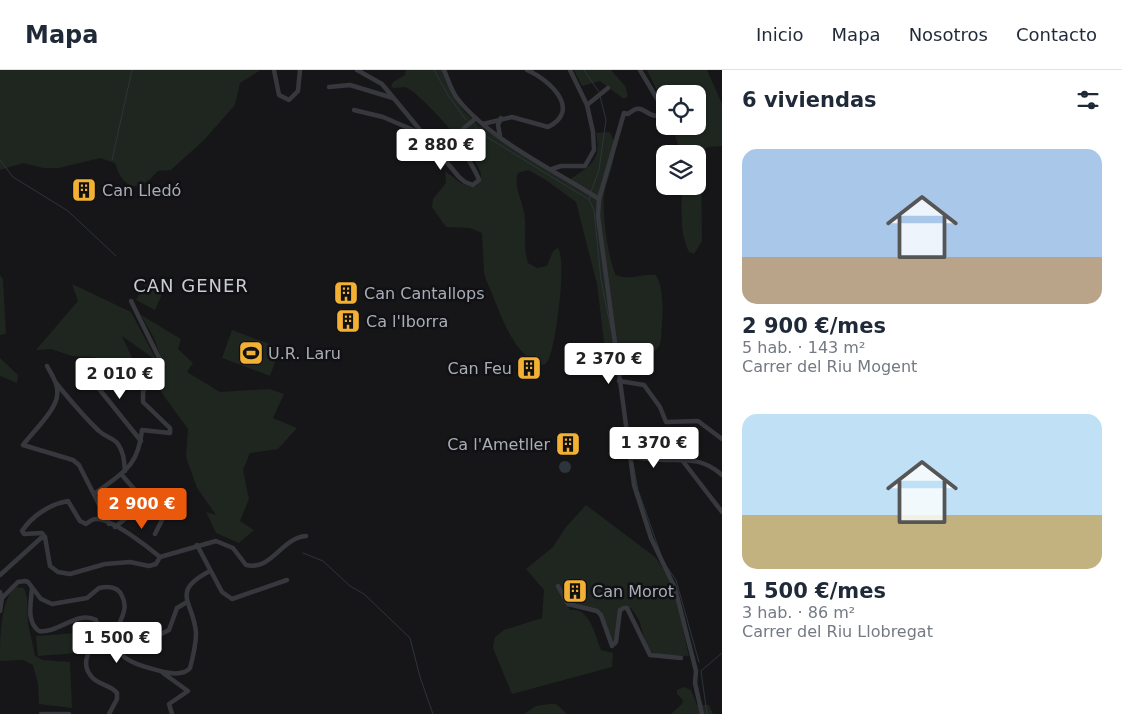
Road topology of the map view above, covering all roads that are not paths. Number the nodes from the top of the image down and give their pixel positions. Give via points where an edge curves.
1 (274, 70) edge
2 (300, 70) edge
3 (357, 70) edge
4 (444, 70) edge
5 (527, 70) edge
6 (570, 70) edge
7 (640, 70) edge
8 (538, 73) edge
9 (329, 87) dead end
10 (608, 88) dead end
11 (394, 98) junction
12 (587, 105) junction
13 (354, 110) dead end
14 (476, 118) junction
15 (501, 118) junction
16 (483, 124) junction
17 (422, 133) junction
18 (501, 138) junction
19 (552, 169) junction
20 (599, 199) junction
21 (131, 300) dead end
22 (47, 366) dead end
23 (83, 369) dead end
24 (619, 381) junction
25 (56, 382) junction
26 (722, 439) edge
27 (141, 442) junction
28 (629, 457) junction
29 (682, 460) junction
30 (123, 472) junction
31 (722, 475) edge
32 (94, 494) junction
33 (141, 497) junction
34 (722, 512) edge
35 (109, 524) junction
36 (115, 527) junction
37 (155, 534) dead end
38 (306, 536) dead end
39 (44, 537) junction
40 (197, 545) junction
41 (160, 557) junction
42 (210, 571) junction
43 (0, 575) edge
44 (287, 580) dead end
45 (32, 586) junction
46 (558, 586) dead end
47 (0, 592) edge
48 (2, 598) junction
49 (186, 602) junction
50 (0, 611) edge
51 (161, 634) dead end
52 (681, 658) dead end
53 (160, 671) junction
54 (41, 714) edge
55 (69, 714) edge
56 (109, 714) edge
57 (172, 714) edge
58 (702, 714) edge

1 - 2 street via 279,95 290,100 298,91
3 - 11 street via 382,84
4 - 14 street via 456,97
5 - 8 street
6 - 12 street
7 - 20 street via 661,111 658,116 640,108 624,113
8 - 15 street via 562,101 563,111 557,122 548,127 512,117
9 - 11 street via 350,85
10 - 12 street
11 - 17 street
12 - 19 street via 594,150 585,166
13 - 17 street via 383,117
14 - 16 street
14 - 17 street via 464,127 461,134 462,146 479,180 473,184 459,177
15 - 16 street
15 - 18 street via 498,125
16 - 18 street
18 - 19 street
19 - 20 street
20 - 24 street via 598,216
21 - 27 street via 162,364 143,391 143,402 170,428 170,433 165,434 142,430
22 - 25 street
23 - 27 street
24 - 26 street via 644,385 660,406 666,422 698,421
24 - 28 street
25 - 30 street via 84,416 119,446 124,457
25 - 32 street via 58,395 55,404 23,445 73,460
27 - 30 street via 134,464
28 - 29 street
28 - 58 street via 641,512 675,588
29 - 31 street via 703,462
29 - 34 street
30 - 32 street
30 - 33 street
32 - 35 street
33 - 36 street via 131,514
33 - 37 street via 161,500 163,518
35 - 36 street
35 - 39 street via 94,519 86,524 80,521 71,503 61,502 42,512 22,531 24,534 42,533
36 - 41 street via 134,536
38 - 40 street via 295,537 266,562 249,566 233,548 220,542
39 - 41 street via 50,566 58,572 70,574 105,564 130,562 149,566 156,564
39 - 43 street via 32,544
40 - 41 street
40 - 42 street
42 - 44 street via 222,592 232,599
42 - 49 street via 189,584
45 - 48 street via 28,582 18,582
45 - 53 street via 41,599 56,604 87,598 98,588 117,589 125,602 115,636 120,652 132,663
45 - 56 street via 31,618 39,631 83,618 96,620 98,628 86,662 91,677 117,693
46 - 52 street via 568,604 597,611 612,646 616,642 620,610 627,608 650,655
47 - 48 street
48 - 50 street
49 - 51 street via 177,608 169,630
49 - 53 street via 196,634 190,668 180,673
53 - 57 street via 188,691 169,704
54 - 55 street

